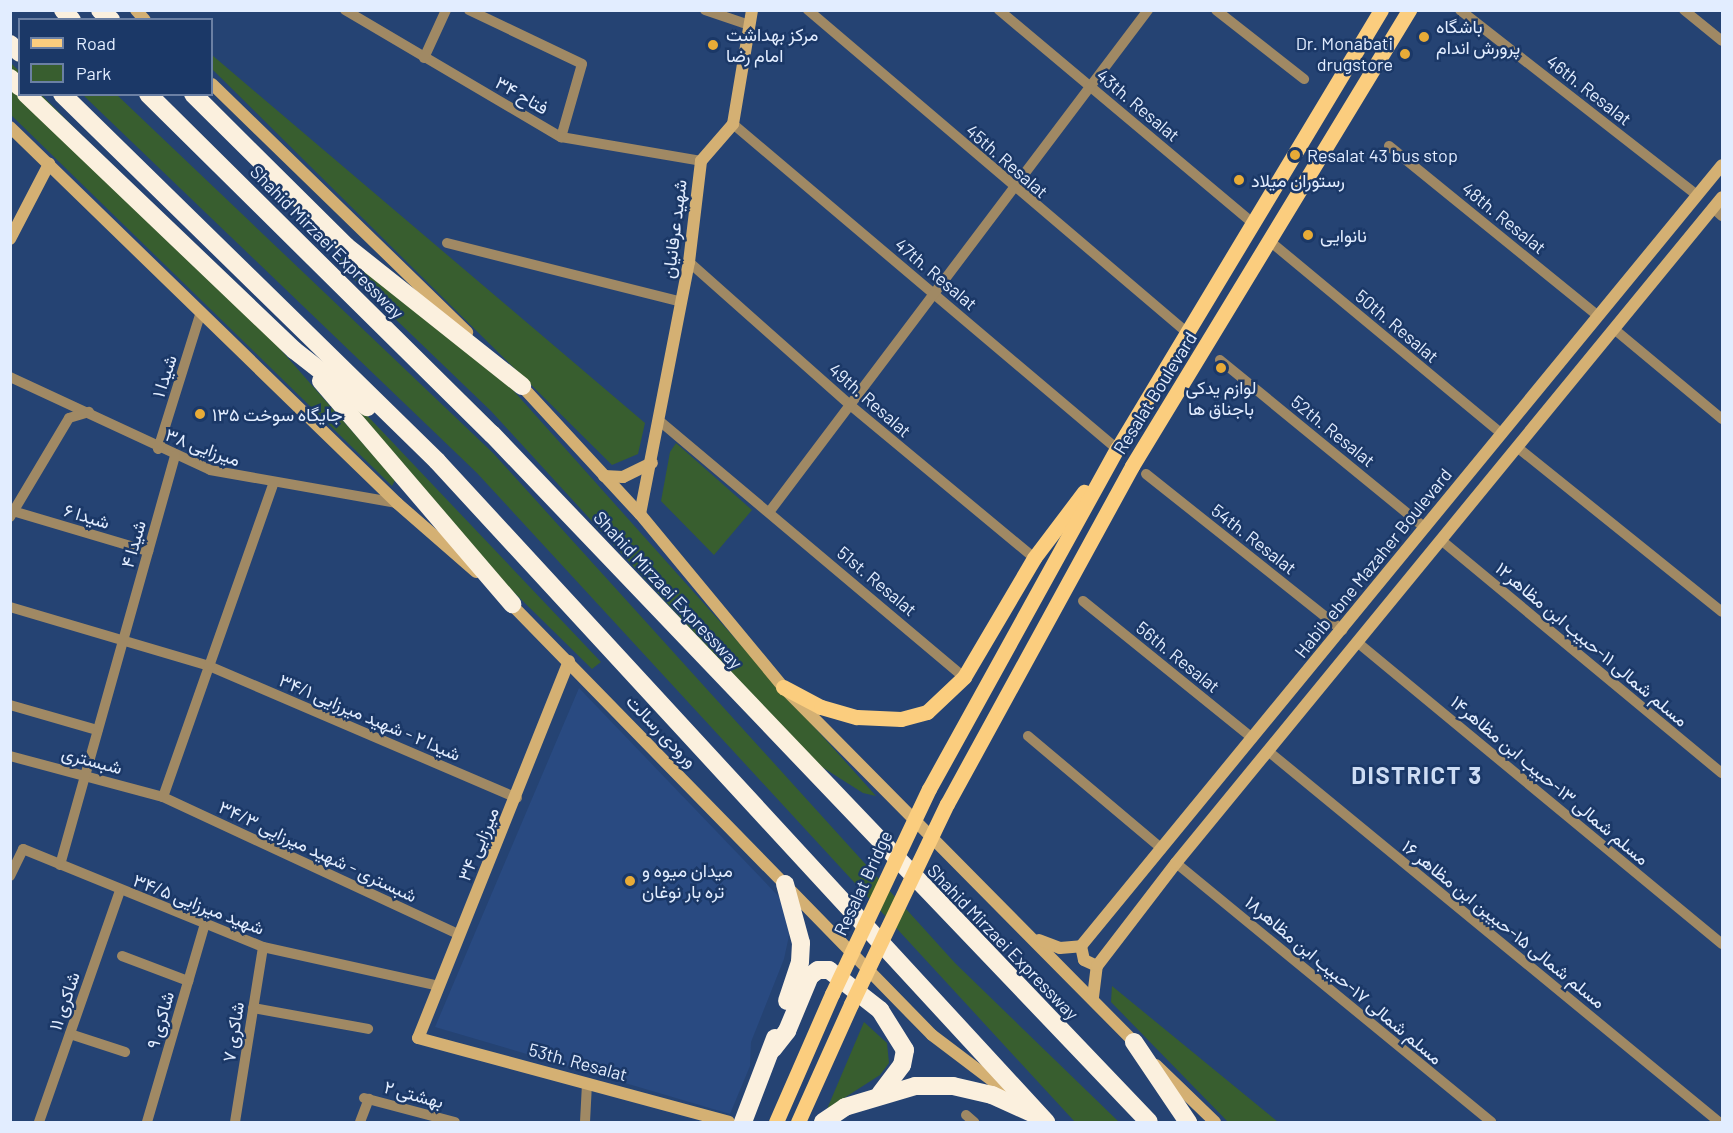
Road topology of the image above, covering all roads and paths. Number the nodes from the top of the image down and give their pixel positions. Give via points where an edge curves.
1 (345, 10) edge
2 (446, 10) edge
3 (469, 10) edge
4 (705, 10) edge
5 (752, 10) edge
6 (808, 10) edge
7 (999, 10) edge
8 (1148, 10) edge
9 (1216, 10) edge
10 (1381, 10) edge
11 (1409, 10) edge
12 (1460, 10) edge
13 (1684, 10) edge
14 (749, 25) junction
15 (1722, 41) edge
16 (424, 58) junction
17 (1305, 79) dead end
18 (213, 85) edge
19 (1090, 86) junction
20 (1336, 86) junction
21 (28, 96) edge
22 (64, 96) edge
23 (150, 96) edge
24 (195, 96) edge
25 (1356, 100) junction
26 (733, 124) junction
27 (10, 127) edge
28 (561, 136) junction
29 (1389, 146) dead end
30 (701, 161) junction
31 (49, 164) junction
32 (1722, 165) edge
33 (1014, 188) junction
34 (1697, 195) junction
35 (1722, 197) edge
36 (1718, 212) edge
37 (1254, 224) junction
38 (10, 239) edge
39 (447, 243) dead end
40 (1272, 243) junction
41 (689, 262) junction
42 (934, 294) junction
43 (682, 302) junction
44 (201, 312) junction
45 (1598, 316) junction
46 (1614, 329) junction
47 (1188, 333) junction
48 (294, 350) junction
49 (1220, 360) dead end
50 (10, 377) edge
51 (522, 386) junction
52 (850, 405) junction
53 (89, 412) junction
54 (1722, 419) edge
55 (662, 423) junction
56 (1502, 434) junction
57 (1518, 447) junction
58 (158, 449) junction
59 (1117, 449) junction
60 (175, 456) junction
61 (437, 461) junction
62 (652, 463) junction
63 (1146, 474) dead end
64 (604, 476) junction
65 (273, 484) junction
66 (397, 503) junction
67 (770, 511) junction
68 (13, 514) edge
69 (640, 514) junction
70 (1425, 528) junction
71 (1441, 540) junction
72 (148, 551) junction
73 (1034, 558) junction
74 (1083, 601) dead end
75 (512, 604) junction
76 (10, 607) edge
77 (1722, 612) edge
78 (1342, 630) junction
79 (123, 641) junction
80 (1357, 642) junction
81 (569, 661) junction
82 (209, 666) junction
83 (964, 676) junction
84 (783, 687) junction
85 (10, 705) edge
86 (97, 730) junction
87 (1028, 736) dead end
88 (1252, 738) junction
89 (1268, 751) junction
90 (10, 756) edge
91 (85, 773) junction
92 (1722, 773) edge
93 (929, 789) joint
94 (164, 797) junction
95 (517, 798) junction
96 (1162, 849) junction
97 (1176, 863) junction
98 (60, 865) junction
99 (10, 876) edge
100 (785, 884) junction
101 (120, 891) junction
102 (204, 927) junction
103 (460, 935) junction
104 (1034, 938) junction
105 (1722, 944) edge
106 (1081, 946) junction
107 (263, 947) junction
108 (122, 956) dead end
109 (1097, 966) junction
110 (188, 981) junction
111 (439, 986) junction
112 (1094, 997) junction
113 (254, 1008) junction
114 (368, 1029) dead end
115 (70, 1034) junction
116 (418, 1038) joint
117 (1134, 1042) junction
118 (773, 1049) junction
119 (124, 1052) dead end
120 (587, 1083) junction
121 (880, 1094) junction
122 (1044, 1120) edge
123 (39, 1122) edge
124 (147, 1122) edge
125 (235, 1122) edge
126 (360, 1122) edge
127 (455, 1122) edge
128 (585, 1122) edge
129 (729, 1122) edge
130 (742, 1122) edge
131 (776, 1122) edge
132 (798, 1122) edge
133 (823, 1122) edge
134 (1149, 1122) edge
135 (1188, 1122) edge
136 (1215, 1122) edge
137 (1491, 1122) edge
138 (1719, 1122) edge

1 - 16 street, فتاح ۳۴
2 - 16 street
3 - 28 street via 582,64
4 - 14 street
5 - 14 street
6 - 33 street, 45th. Resalat
7 - 19 street, 43th. Resalat
8 - 19 street
9 - 17 street
10 - 20 main road, Resalat Boulevard
11 - 25 main road, Resalat Boulevard
12 - 34 street, 46th. Resalat
13 - 15 street
14 - 26 street
16 - 28 street, فتاح ۳۴
18 - 51 street
19 - 33 street
19 - 37 street, 43th. Resalat
20 - 25 main road
20 - 37 main road, Resalat Boulevard
21 - 48 highway
22 - 61 highway
23 - 134 highway, Shahid Mirzaei Expressway via 492,434
24 - 51 highway via 346,246
25 - 40 main road, Resalat Boulevard
26 - 30 street, شهید عرفانیان
26 - 42 street, 47th. Resalat
27 - 31 street, ورودی رسالت
28 - 30 street, فتاح ۳۴
29 - 45 street, 48th. Resalat
30 - 41 street, شهید عرفانیان
31 - 38 street
31 - 44 street, ورودی رسالت
32 - 34 street, Habib ebne Mazaher Boulevard
33 - 42 street
33 - 47 street, 45th. Resalat
34 - 36 street
34 - 45 street, Habib ebne Mazaher Boulevard
35 - 36 street, Habib ebne Mazaher Boulevard
36 - 46 street, Habib ebne Mazaher Boulevard
37 - 47 main road, Resalat Boulevard
39 - 43 street
40 - 56 street, 50th. Resalat
40 - 132 main road, Resalat Boulevard, bridge via 1132,466 946,804
41 - 43 street, شهید عرفانیان
41 - 52 street, 49th. Resalat
42 - 52 street
42 - 59 street, 47th. Resalat
43 - 55 street, شهید عرفانیان
44 - 58 street, شیدا ۱
44 - 66 street, ورودی رسالت
45 - 56 street, Habib ebne Mazaher Boulevard
46 - 54 street
46 - 57 street, Habib ebne Mazaher Boulevard
47 - 59 main road, Resalat Boulevard
48 - 61 highway
48 - 75 highway
49 - 70 street, 52th. Resalat
50 - 53 street, میرزایی ۳۸
51 - 64 street
52 - 67 street
52 - 73 street, 49th. Resalat
53 - 58 street, میرزایی ۳۸
53 - 68 street via 69,418
55 - 62 street, شهید عرفانیان
55 - 67 street, 51st. Resalat
56 - 70 street, Habib ebne Mazaher Boulevard
57 - 71 street, Habib ebne Mazaher Boulevard
57 - 77 street
58 - 60 street, میرزایی ۳۸
59 - 73 main road
59 - 93 main road, Resalat Boulevard
60 - 65 street, میرزایی ۳۸
60 - 72 street, شیدا ۴
61 - 122 highway
62 - 64 street via 623,477
62 - 69 street, شهید عرفانیان
63 - 78 street, 54th. Resalat
64 - 69 street
65 - 66 street, میرزایی ۳۸
65 - 82 street
66 - 75 street, ورودی رسالت
67 - 83 street, 51st. Resalat
68 - 72 street, شیدا ۶
69 - 84 street
70 - 78 street, Habib ebne Mazaher Boulevard
71 - 80 street, Habib ebne Mazaher Boulevard
71 - 92 street, مسلم شمالی ۱۱-حبیب ابن مظاهر۱۲
72 - 79 street, شیدا ۴
73 - 83 main road
74 - 88 street, 56th. Resalat
75 - 81 street, ورودی رسالت
76 - 79 street
78 - 88 street, Habib ebne Mazaher Boulevard
79 - 82 street
79 - 86 street, شیدا ۴
80 - 89 street, Habib ebne Mazaher Boulevard
80 - 105 street, مسلم شمالی ۱۳-حبیب ابن مظاهر۱۴
81 - 95 street, میرزایی ۳۴
81 - 100 street, ورودی رسالت
82 - 94 street
82 - 95 street, شیدا ۲ - شهید میرزایی ۳۴/۱
83 - 84 main road via 935,707 901,719 838,713
84 - 104 street
85 - 86 street
86 - 91 street, شیدا ۴
87 - 96 street
88 - 89 street
88 - 96 street, Habib ebne Mazaher Boulevard
89 - 97 street, Habib ebne Mazaher Boulevard
89 - 138 street, مسلم شمالی ۱۵-حبیبن ابن مظاهر ۱۶
90 - 91 street, شبستری
91 - 94 street, شبستری
91 - 98 street, شیدا ۴
93 - 131 main road, Resalat Bridge, bridge
94 - 103 street, شبستری - شهید میرزایی ۳۴/۳
95 - 103 street, میرزایی ۳۴
96 - 106 street, Habib ebne Mazaher Boulevard
97 - 109 street, Habib ebne Mazaher Boulevard
97 - 137 street, مسلم شمالی ۱۷-حبیب ابن مظاهر۱۸
98 - 99 street, شهید میرزایی ۳۴/۵ via 23,849
98 - 101 street, شهید میرزایی ۳۴/۵
100 - 118 highway via 798,920 800,963
100 - 122 street, ورودی رسالت via 932,1035
101 - 102 street, شهید میرزایی ۳۴/۵
101 - 115 street, شاکری ۱۱
102 - 107 street, شهید میرزایی ۳۴/۵
102 - 110 street, شاکری ۹
103 - 111 street, میرزایی ۳۴
104 - 106 street via 1060,948
104 - 112 street
106 - 109 street via 1084,960
107 - 111 street, شهید میرزایی ۳۴/۵
107 - 113 street, شاکری ۷
108 - 110 street
109 - 112 street
110 - 124 street, شاکری ۹
111 - 116 street, میرزایی ۳۴
112 - 117 street
113 - 114 street
113 - 125 street, شاکری ۷
115 - 119 street
115 - 123 street, شاکری ۱۱
116 - 120 street, 53th. Resalat
117 - 135 highway
117 - 136 street
118 - 121 highway via 787,1031 810,976 818,970 830,970 880,1010 905,1050 902,1065
118 - 130 highway
120 - 128 street
120 - 129 street, 53th. Resalat
121 - 122 highway via 915,1086 953,1086 992,1095
121 - 133 highway via 845,1107
126 - 127 street, بهشتی ۲ via 367,1098

